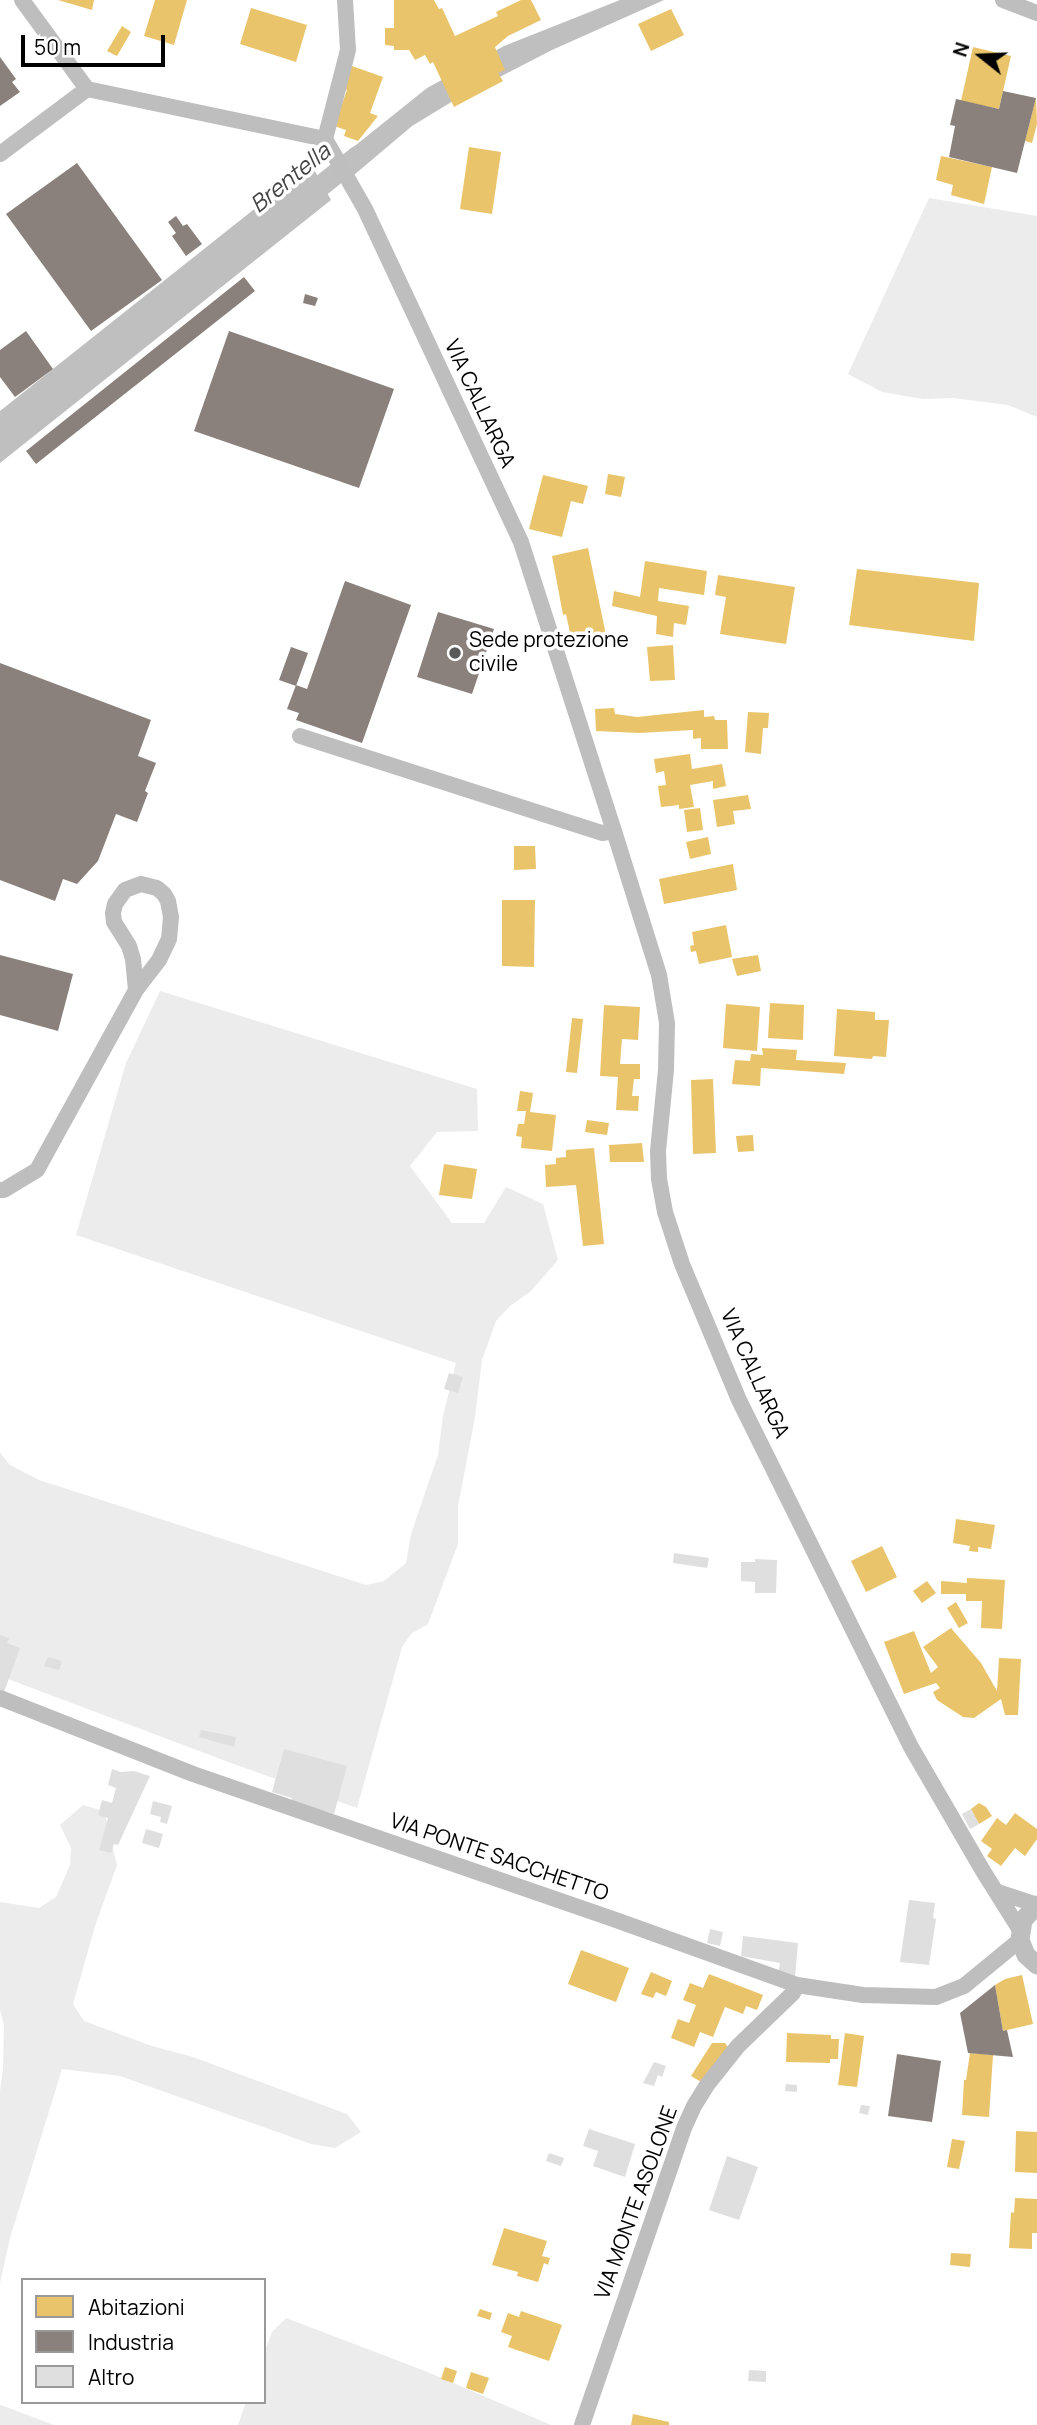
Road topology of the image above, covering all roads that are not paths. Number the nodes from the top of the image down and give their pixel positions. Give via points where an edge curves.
1 (22, 0) edge
2 (345, 0) edge
3 (1003, 0) edge
4 (1037, 13) edge
5 (87, 89) junction
6 (325, 139) junction
7 (0, 154) edge
8 (300, 736) dead end
9 (614, 831) junction
10 (136, 990) junction
11 (0, 1190) edge
12 (0, 1698) edge
13 (998, 1892) junction
14 (1037, 1905) edge
15 (1026, 1947) edge
16 (797, 1986) junction
17 (582, 2425) edge

1 - 5 street
2 - 6 street via 348,50
3 - 4 street
5 - 6 street
5 - 7 street
6 - 9 street, VIA CALLARGA via 365,209 520,542
8 - 9 street via 602,833
9 - 13 street, VIA CALLARGA via 659,975 667,1023 659,1180 682,1264 739,1400 911,1747
10 - 10 street via 159,960 169,939 171,917 164,894 141,884 119,896 113,913 133,959
10 - 11 street via 37,1170
12 - 16 street, VIA PONTE SACCHETTO via 193,1774
13 - 14 street
13 - 15 street, VIA CALLARGA
14 - 15 street via 1029,1912
15 - 16 street, VIA PONTE SACCHETTO via 964,1986 936,1997 863,1995
16 - 17 street, VIA MONTE ASOLONE via 738,2046 694,2106

